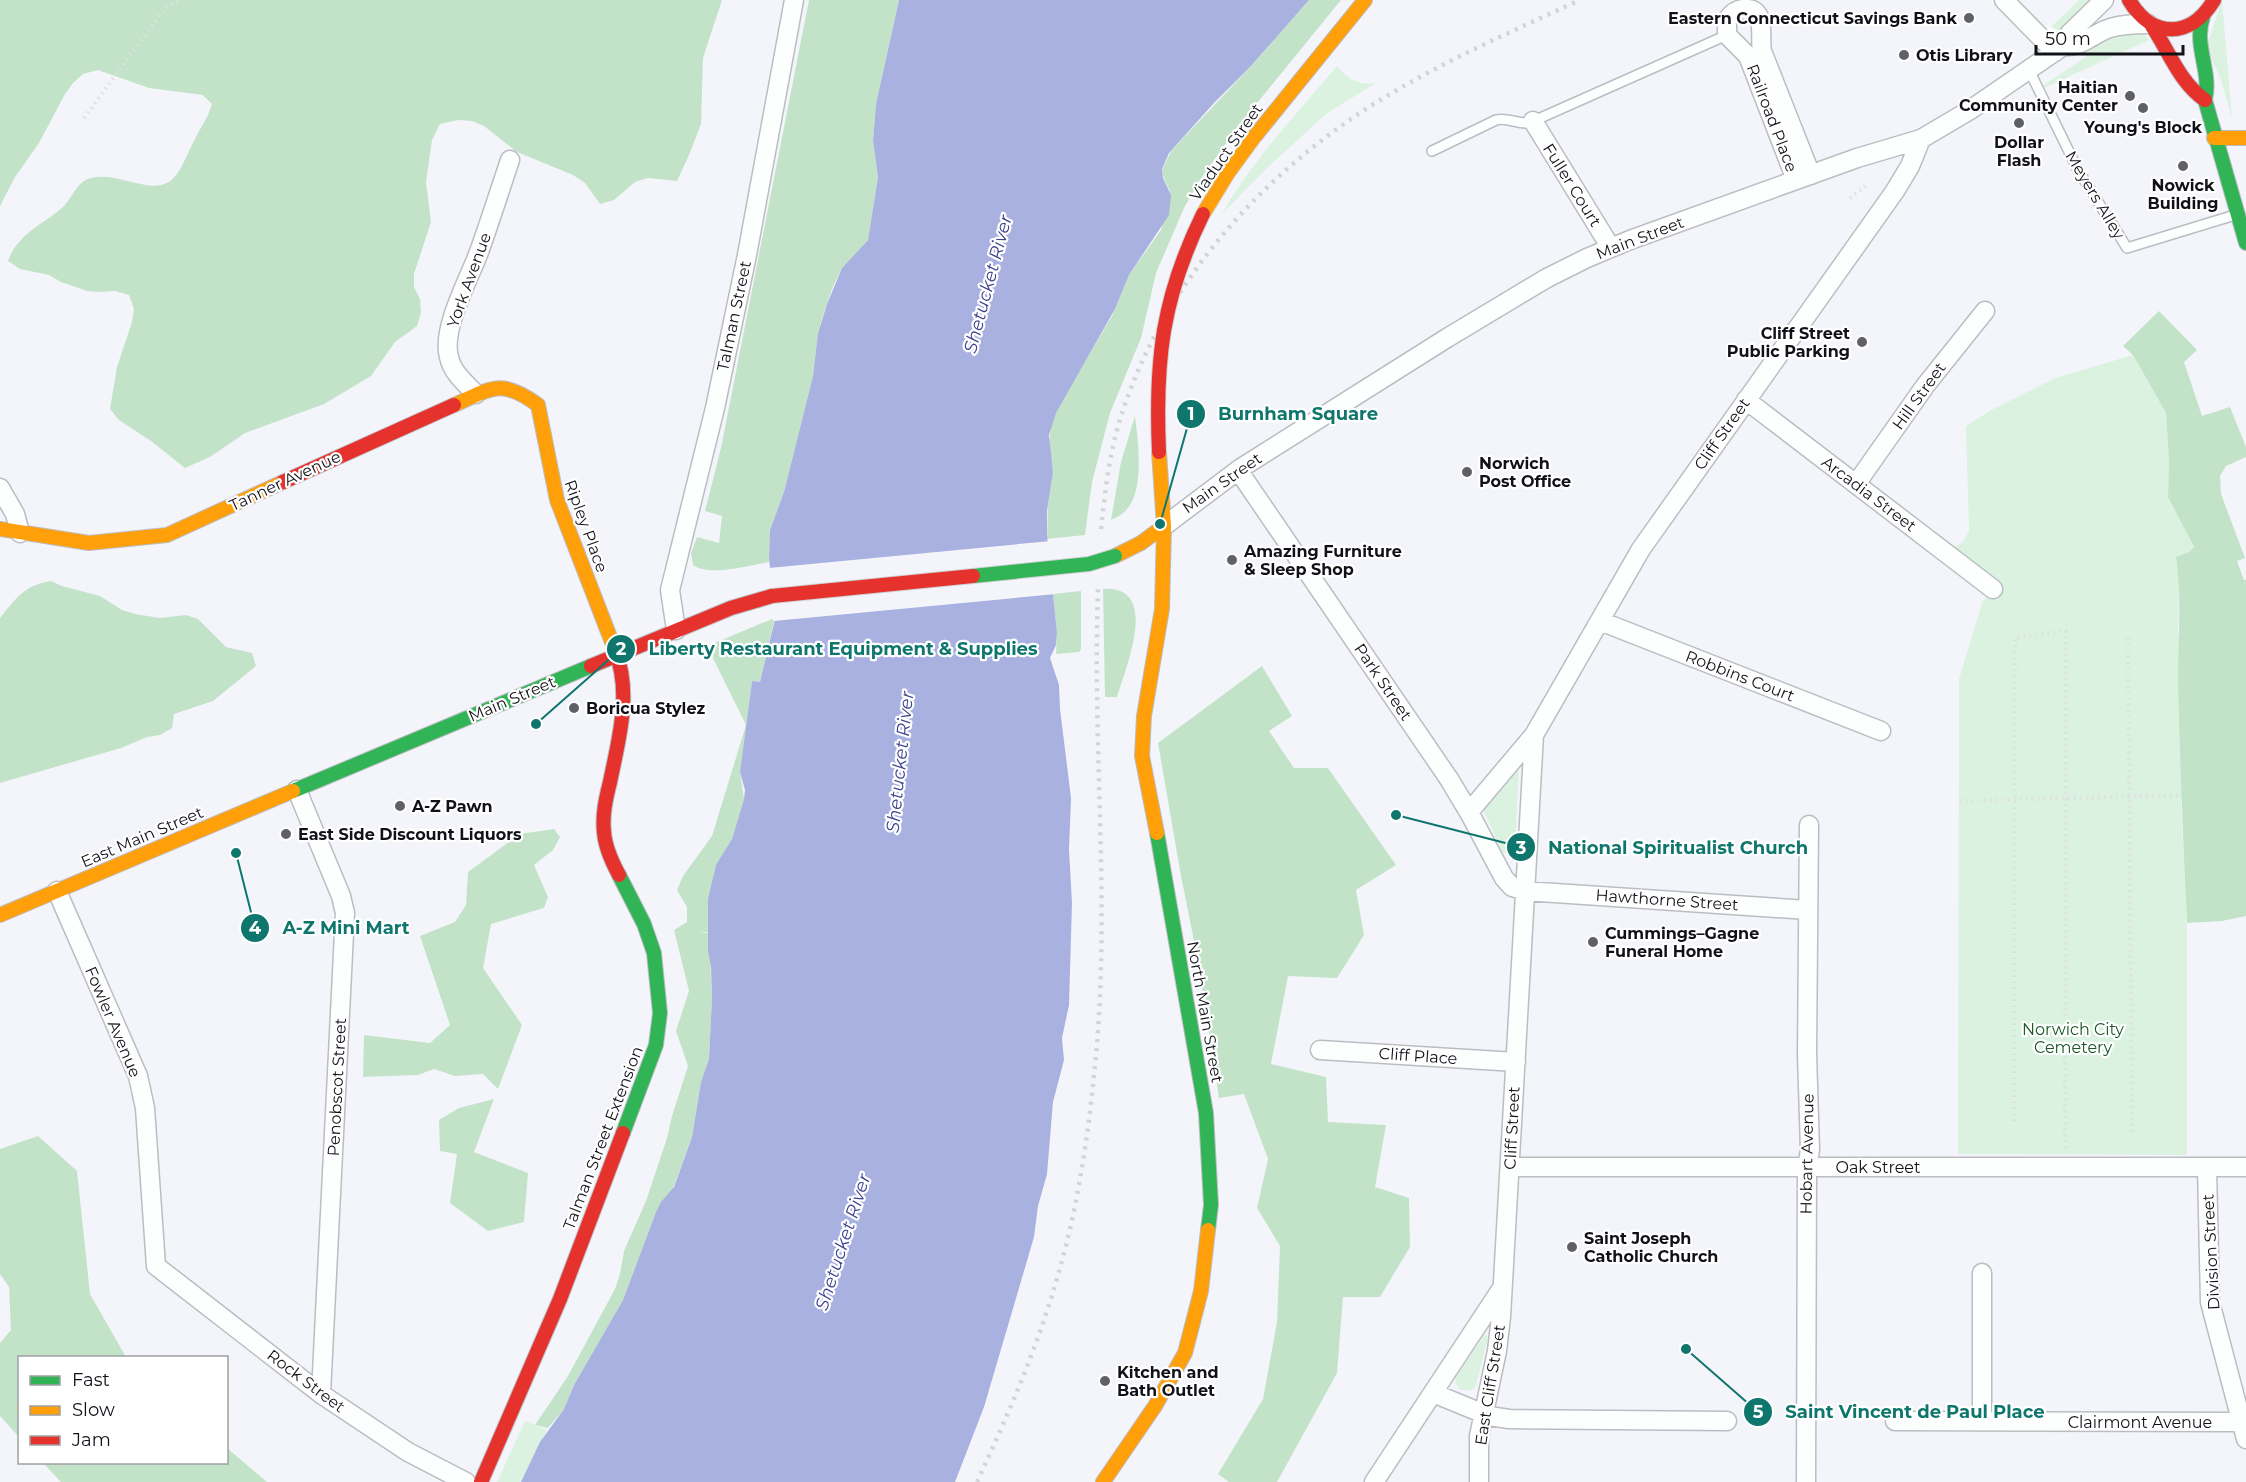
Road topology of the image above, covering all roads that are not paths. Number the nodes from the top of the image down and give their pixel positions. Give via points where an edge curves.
1 (794, 0) edge
2 (1365, 0) edge
3 (2004, 0) edge
4 (2104, 0) edge
5 (2129, 0) edge
6 (2214, 0) edge
7 (2203, 17) junction
8 (2150, 25) junction
9 (1727, 35) junction
10 (2059, 49) junction
11 (2029, 70) junction
12 (2205, 100) junction
13 (1533, 121) junction
14 (2214, 138) junction
15 (2246, 138) edge
16 (1921, 139) junction
17 (1432, 151) dead end
18 (510, 160) dead end
19 (1803, 178) junction
20 (2237, 214) junction
21 (2246, 243) edge
22 (1611, 248) junction
23 (1985, 310) dead end
24 (476, 394) junction
25 (1746, 400) junction
26 (538, 405) joint
27 (1238, 470) junction
28 (1856, 484) junction
29 (0, 488) edge
30 (1164, 526) junction
31 (0, 530) edge
32 (20, 533) junction
33 (1993, 589) dead end
34 (1600, 621) junction
35 (676, 630) junction
36 (617, 655) junction
37 (1881, 731) dead end
38 (1534, 735) junction
39 (297, 790) junction
40 (1469, 812) junction
41 (1809, 825) dead end
42 (57, 891) junction
43 (1525, 891) junction
44 (1808, 910) junction
45 (0, 915) edge
46 (1320, 1050) dead end
47 (1516, 1062) junction
48 (1510, 1167) junction
49 (1807, 1167) junction
50 (2246, 1167) edge
51 (2207, 1168) junction
52 (156, 1266) joint
53 (1982, 1273) dead end
54 (1503, 1287) junction
55 (1433, 1393) junction
56 (321, 1394) junction
57 (1484, 1414) junction
58 (1895, 1420) dead end
59 (1727, 1421) dead end
60 (1982, 1421) junction
61 (2244, 1431) edge
62 (466, 1482) edge
63 (481, 1482) edge
64 (1103, 1482) edge
65 (1374, 1482) edge
66 (1479, 1482) edge
67 (1806, 1482) edge

1 - 35 street, Talman Street via 716,408 670,590
2 - 30 main road, Viaduct Street, bridge via 1223,179 1186,248 1170,290 1158,373 1156,416
3 - 10 street
4 - 10 street, Main Street
5 - 8 main road via 2136,14
6 - 7 main road
7 - 8 main road via 2181,29
7 - 12 main road via 2199,39 2208,86
8 - 10 street, Main Street via 2119,26
8 - 12 main road via 2186,84
9 - 13 lane
9 - 19 street, Railroad Place via 1748,56
9 - 19 street, Railroad Place via 1726,24 1734,12 1749,10 1760,18 1762,51
10 - 11 street, Main Street
11 - 16 street, Main Street
11 - 20 lane, Meyers Alley via 2078,170 2127,248
12 - 14 main road
13 - 17 lane via 1496,120
13 - 22 street, Fuller Court
14 - 15 main road
14 - 20 main road
16 - 19 street, Main Street
16 - 25 street, Cliff Street via 1895,191
18 - 24 street, York Avenue via 448,341 451,363
19 - 22 street, Main Street
20 - 21 main road
22 - 27 street, Main Street via 1516,295
23 - 28 street, Hill Street
24 - 26 main road, Tanner Avenue via 495,387 510,388
24 - 32 main road, Tanner Avenue via 167,535 88,543
25 - 28 street, Arcadia Street
25 - 34 street, Cliff Street via 1647,539
26 - 36 main road, Ripley Place via 557,500
27 - 30 street, Main Street
27 - 40 street, Park Street
28 - 33 street, Arcadia Street
29 - 32 street
30 - 35 main road, Main Street, bridge via 1141,543 1089,564 772,596
30 - 64 main road, North Main Street via 1162,609 1143,716 1142,756 1206,1113 1211,1172 1209,1230 1202,1291 1185,1353 1155,1406
31 - 32 main road, Tanner Avenue
34 - 37 street, Robbins Court
34 - 38 street, Cliff Street
35 - 36 main road, Main Street
36 - 39 main road, Main Street
36 - 63 main road, Talman Street Extension via 623,683 623,720 604,808 604,833 612,862 644,924 654,953 660,1013 656,1045 560,1299
38 - 40 street, Cliff Street
38 - 43 street, Cliff Street
39 - 42 main road, East Main Street
39 - 56 street, Penobscot Street via 345,914
40 - 43 street, Park Street via 1504,878 1512,887
41 - 44 street, Hobart Avenue
42 - 45 main road, East Main Street
42 - 52 street, Fowler Avenue via 138,1076 145,1108
43 - 44 street, Hawthorne Street
43 - 47 street, Cliff Street
44 - 49 street, Hobart Avenue
46 - 47 street, Cliff Place
47 - 48 street, Cliff Street
48 - 49 street, Oak Street
48 - 54 street, Cliff Street
49 - 51 street, Oak Street
49 - 67 street, Hobart Avenue
50 - 51 street, Oak Street
51 - 61 street, Division Street via 2210,1302
52 - 56 street, Rock Street
53 - 60 street
54 - 55 street
54 - 57 street, East Cliff Street via 1497,1351
55 - 57 street
55 - 65 street
56 - 62 street, Rock Street via 408,1452
57 - 59 street via 1509,1419
57 - 66 street, East Cliff Street via 1479,1436
58 - 60 street, Clairmont Avenue
60 - 61 street, Clairmont Avenue

